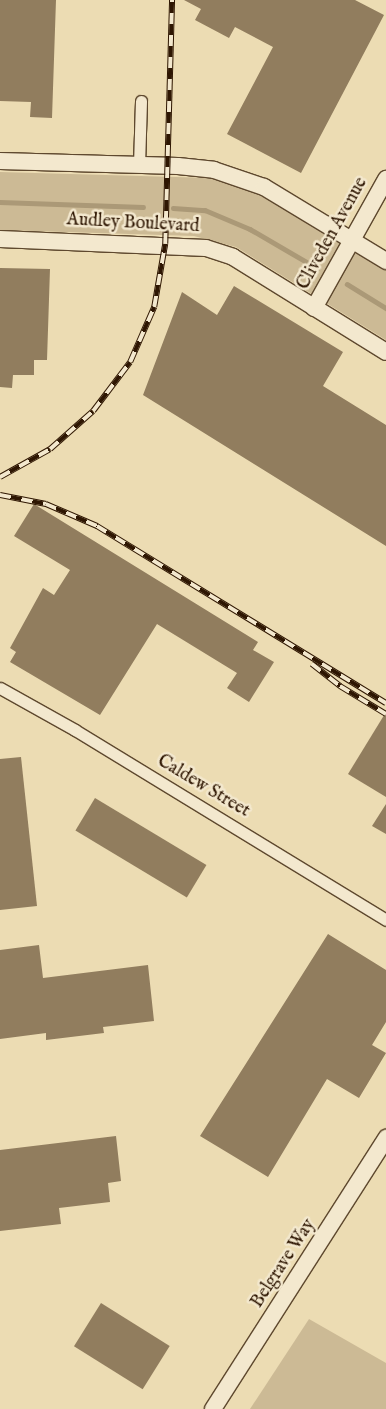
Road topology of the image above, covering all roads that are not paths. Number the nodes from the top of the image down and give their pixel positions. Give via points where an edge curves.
1 (141, 101) dead end
2 (0, 161) edge
3 (139, 165) junction
4 (386, 179) edge
5 (0, 239) edge
6 (354, 241) junction
7 (386, 261) edge
8 (314, 308) junction
9 (386, 352) edge
10 (0, 688) edge
11 (386, 920) edge
12 (386, 1138) edge
13 (213, 1409) edge

1 - 3 street
2 - 3 street
3 - 6 street via 189,166 243,179 296,204
4 - 6 street, Cliveden Avenue
5 - 8 street, Audley Boulevard via 206,248 233,257
6 - 7 street
6 - 8 street, Cliveden Avenue
8 - 9 street, Audley Boulevard
10 - 11 street, Caldew Street via 75,730
12 - 13 street, Belgrave Way

